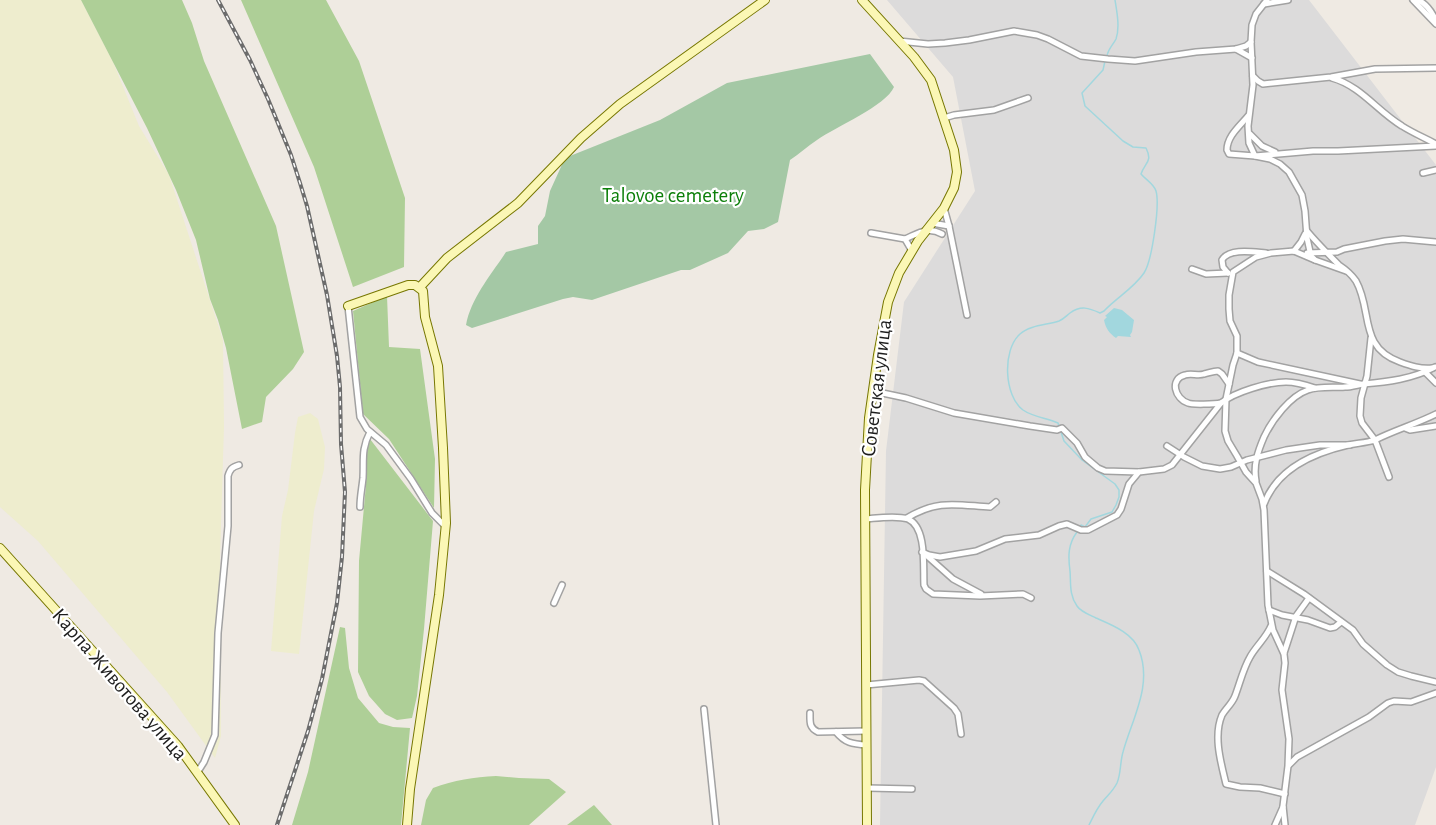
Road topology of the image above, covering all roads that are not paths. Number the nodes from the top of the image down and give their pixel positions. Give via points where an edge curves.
1 (765, 0) edge
2 (862, 0) edge
3 (1288, 0) edge
4 (1415, 0) edge
5 (1266, 2) edge
6 (1436, 23) edge
7 (899, 41) junction
8 (1251, 42) junction
9 (1236, 50) junction
10 (1252, 58) junction
11 (1436, 68) edge
12 (1253, 75) junction
13 (1331, 77) junction
14 (1028, 98) dead end
15 (1250, 115) junction
16 (944, 118) junction
17 (1250, 134) junction
18 (1436, 145) edge
19 (1277, 153) junction
20 (1255, 156) junction
21 (1436, 170) edge
22 (1423, 173) dead end
23 (944, 208) junction
24 (930, 226) junction
25 (949, 226) junction
26 (1306, 229) junction
27 (871, 233) dead end
28 (942, 234) dead end
29 (905, 239) junction
30 (1436, 242) edge
31 (912, 251) junction
32 (1294, 251) junction
33 (1271, 253) junction
34 (1306, 253) junction
35 (1328, 254) junction
36 (1192, 269) dead end
37 (1346, 271) junction
38 (1230, 273) junction
39 (420, 287) junction
40 (348, 306) joint
41 (967, 315) dead end
42 (1371, 338) junction
43 (1237, 353) junction
44 (1435, 367) edge
45 (1423, 370) junction
46 (1436, 382) edge
47 (1229, 384) junction
48 (1364, 384) junction
49 (1315, 388) junction
50 (873, 391) junction
51 (1224, 401) junction
52 (1436, 414) edge
53 (1436, 426) edge
54 (1403, 428) junction
55 (370, 432) junction
56 (1375, 440) junction
57 (1350, 445) junction
58 (1167, 446) dead end
59 (1181, 455) junction
60 (1256, 458) junction
61 (1240, 462) junction
62 (239, 465) dead end
63 (1139, 472) junction
64 (1389, 477) dead end
65 (1256, 483) junction
66 (996, 502) dead end
67 (1263, 505) junction
68 (360, 507) dead end
69 (866, 519) junction
70 (907, 519) junction
71 (445, 526) junction
72 (0, 548) edge
73 (922, 552) junction
74 (1267, 571) junction
75 (562, 585) dead end
76 (984, 595) junction
77 (1031, 598) dead end
78 (1309, 598) junction
79 (554, 603) dead end
80 (1269, 610) junction
81 (1296, 618) junction
82 (1341, 622) junction
83 (1272, 624) junction
84 (1284, 654) junction
85 (1436, 682) edge
86 (866, 685) junction
87 (1436, 693) edge
88 (704, 709) dead end
89 (810, 713) dead end
90 (867, 731) junction
91 (836, 732) junction
92 (961, 734) dead end
93 (867, 745) junction
94 (1288, 766) junction
95 (197, 773) junction
96 (867, 788) junction
97 (912, 789) dead end
98 (1285, 794) junction
99 (1283, 806) junction
100 (235, 825) edge
101 (407, 825) edge
102 (716, 825) edge
103 (867, 825) edge
104 (1275, 825) edge
105 (1285, 825) edge

1 - 39 main road via 620,104 518,203 447,258
2 - 7 main road, Советская улица
3 - 5 street
4 - 6 street
5 - 8 street via 1256,14
7 - 9 street via 945,44 1014,31 1048,39 1081,56 1135,61
7 - 16 main road, Советская улица via 931,80
8 - 9 street
8 - 10 street
9 - 10 street
10 - 12 street
11 - 13 street via 1375,69
12 - 13 street via 1263,84
12 - 15 street
13 - 18 street via 1353,87 1402,126
14 - 16 street via 994,110
15 - 17 street
15 - 20 street via 1230,138 1227,150 1229,154
16 - 23 main road, Советская улица via 957,172
17 - 19 street
17 - 20 street
18 - 19 street
19 - 20 street
20 - 26 street via 1270,159 1289,172 1302,195
21 - 22 street
23 - 24 main road, Советская улица
23 - 25 street
24 - 25 street
24 - 28 street
24 - 29 street
24 - 31 main road, Советская улица
25 - 41 street
26 - 32 street
26 - 34 street
26 - 35 street
27 - 29 street
29 - 31 street
30 - 35 street via 1403,239
31 - 50 main road, Советская улица via 888,302
32 - 33 street
32 - 34 street
33 - 38 street
33 - 38 street via 1224,256 1223,267
34 - 35 street
34 - 37 street
35 - 37 street
36 - 38 street via 1206,274
37 - 42 street via 1360,291
38 - 43 street via 1230,321 1237,336
39 - 40 main road via 408,285
39 - 71 main road via 438,366
40 - 55 street via 358,411
42 - 45 street via 1392,359
42 - 48 street
43 - 47 street
43 - 48 street via 1258,362
44 - 45 street
45 - 46 street
45 - 48 street via 1420,375
47 - 51 street
47 - 51 street via 1218,371 1183,375 1177,380 1175,387 1184,402
48 - 49 street
48 - 56 street via 1360,416
49 - 51 street via 1285,382 1258,387
49 - 60 street via 1297,396 1274,420
50 - 63 street via 954,413 1060,429 1098,468
50 - 69 main road, Советская улица via 866,461
51 - 59 street
51 - 61 street via 1224,431
52 - 54 street
53 - 54 street
54 - 56 street
55 - 68 street via 362,458
55 - 71 street via 386,445
56 - 57 street
56 - 64 street
57 - 60 street via 1305,447
57 - 67 street via 1289,469 1273,485
58 - 59 street
59 - 61 street via 1202,466 1220,469
59 - 63 street via 1164,469
60 - 61 street
60 - 65 street
61 - 65 street
62 - 95 street via 229,470 228,476 214,735
63 - 73 street via 1129,484 1117,515 1094,528 1081,530 1059,525 1039,535 1005,539 976,551 940,557
65 - 67 street
66 - 70 street via 990,507 941,504
67 - 74 street
69 - 70 street
69 - 86 main road, Советская улица
70 - 73 street via 921,533
71 - 101 main road
72 - 95 main road, Карпа Животова улица via 178,746
73 - 76 street via 953,579
73 - 76 street via 926,590 933,594
74 - 78 street
74 - 80 street
75 - 79 street
76 - 77 street via 1023,594
78 - 81 street
78 - 82 street
80 - 81 street
80 - 83 street
81 - 82 street via 1330,628
81 - 84 street
82 - 85 street via 1398,672
83 - 84 street
83 - 98 street via 1252,654 1224,712 1219,724 1219,746 1226,784
84 - 94 street via 1282,690 1289,739
86 - 90 main road, Советская улица
86 - 92 street via 924,681 954,708
87 - 94 street via 1411,702 1388,703
88 - 102 street
89 - 91 street via 813,729
90 - 91 street
90 - 93 main road, Советская улица
91 - 93 street via 849,744
93 - 96 main road, Советская улица
94 - 98 street
95 - 100 main road, Карпа Животова улица
96 - 97 street
96 - 103 main road, Советская улица
98 - 99 street
99 - 104 street
99 - 105 street

